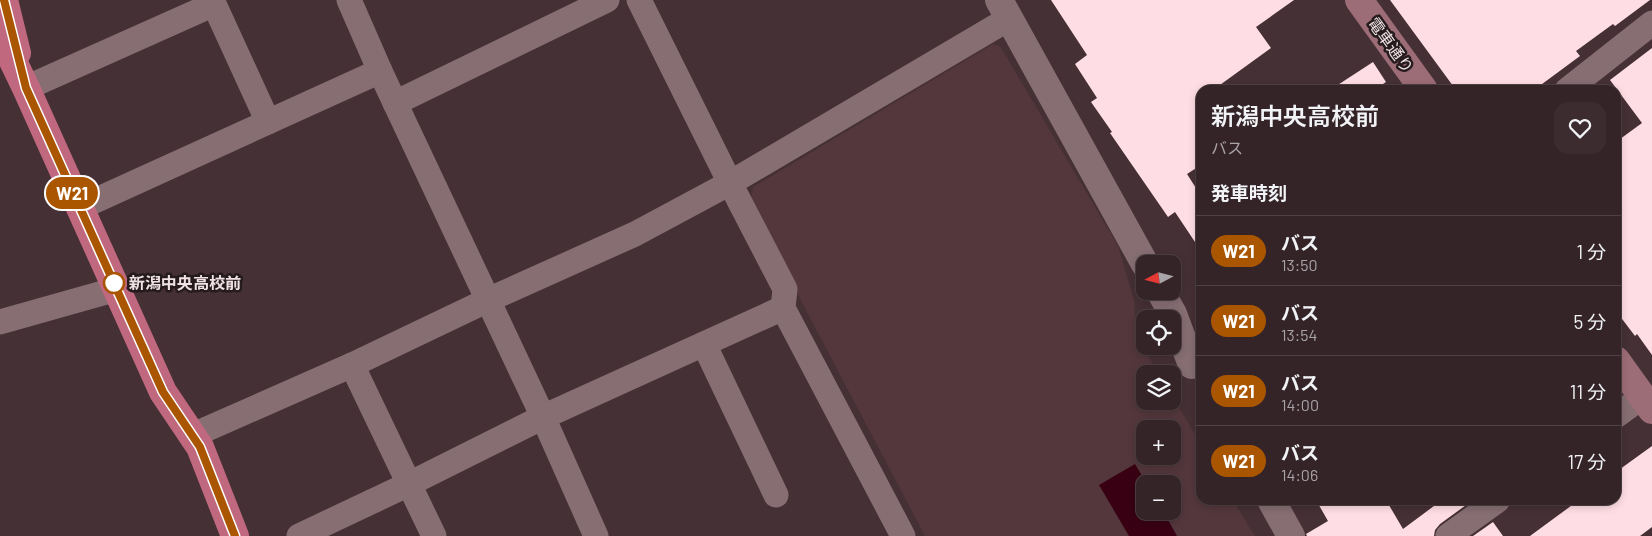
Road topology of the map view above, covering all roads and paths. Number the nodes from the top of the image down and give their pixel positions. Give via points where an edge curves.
1 (4, 0) edge
2 (349, 0) edge
3 (607, 0) edge
4 (639, 0) edge
5 (1359, 0) edge
6 (1005, 9) edge
7 (1652, 22) edge
8 (0, 34) edge
9 (380, 71) junction
10 (1420, 85) edge
11 (1573, 85) edge
12 (26, 88) junction
13 (395, 103) junction
14 (268, 122) junction
15 (730, 183) junction
16 (79, 208) junction
17 (1140, 255) edge
18 (117, 289) junction
19 (488, 300) junction
20 (1165, 300) edge
21 (783, 308) junction
22 (0, 322) edge
23 (704, 344) junction
24 (352, 365) junction
25 (1196, 365) edge
26 (1621, 367) edge
27 (1647, 403) edge
28 (1621, 414) edge
29 (543, 417) junction
30 (191, 436) junction
31 (409, 484) junction
32 (776, 495) dead end
33 (1274, 505) edge
34 (1491, 505) edge
35 (235, 536) edge
36 (298, 536) edge
37 (434, 536) edge
38 (596, 536) edge
39 (903, 536) edge
40 (1292, 536) edge
41 (1448, 536) edge

1 - 12 highway
2 - 9 street
3 - 13 street
4 - 15 street
5 - 10 main road, 電車通り
6 - 15 street
6 - 17 street
7 - 11 street
8 - 12 highway
9 - 13 street
9 - 14 street
12 - 14 street via 214,4
12 - 16 highway
13 - 19 street
14 - 16 street
15 - 19 street via 635,234
15 - 21 street via 785,289
16 - 18 highway
18 - 22 street
18 - 30 highway via 163,392
19 - 24 street
19 - 29 street
20 - 25 street
21 - 23 street
21 - 39 street
23 - 29 street
23 - 32 street
24 - 30 street
24 - 31 street
26 - 27 main road
27 - 28 street
29 - 31 street
29 - 38 street
30 - 35 highway via 200,447
31 - 36 street
31 - 37 street
33 - 40 street
34 - 41 street

